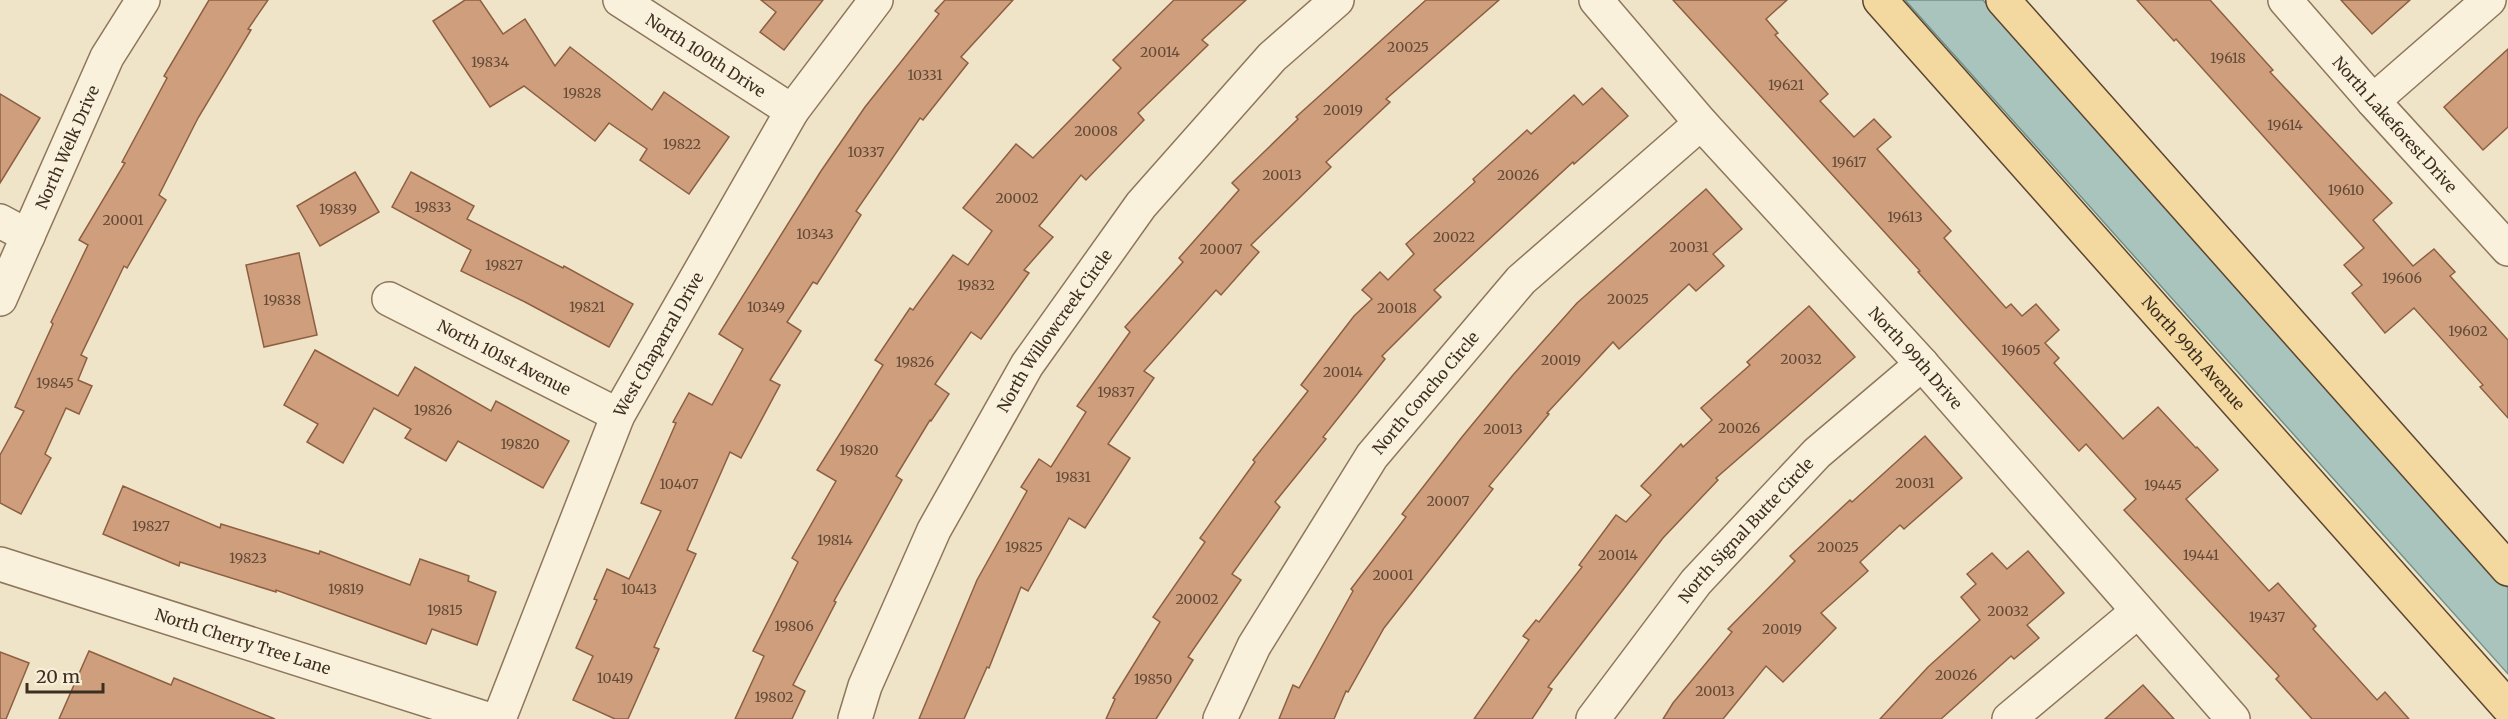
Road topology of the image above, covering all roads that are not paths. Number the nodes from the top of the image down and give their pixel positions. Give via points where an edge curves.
1 (143, 0) edge
2 (620, 0) edge
3 (876, 0) edge
4 (1337, 0) edge
5 (1596, 0) edge
6 (1880, 0) edge
7 (2003, 0) edge
8 (2285, 0) edge
9 (2488, 0) edge
10 (2373, 101) junction
11 (792, 111) junction
12 (1701, 123) junction
13 (14, 229) edge
14 (2508, 249) edge
15 (0, 298) edge
16 (389, 298) dead end
17 (1922, 364) junction
18 (618, 415) junction
19 (0, 564) edge
20 (2508, 569) edge
21 (2138, 611) junction
22 (2508, 707) edge
23 (487, 719) edge
24 (499, 719) edge
25 (855, 719) edge
26 (1220, 719) edge
27 (1593, 719) edge
28 (2009, 719) edge
29 (2233, 719) edge

1 - 13 street, North Welk Drive via 107,57
2 - 11 street, North 100th Drive
3 - 11 street, West Chaparral Drive
4 - 25 street, North Willowcreek Circle via 1272,57 1141,205 1027,365 934,530 865,686
5 - 12 street, North 99th Drive
6 - 22 main road, North 99th Avenue
7 - 20 main road
8 - 10 street, North Lakeforest Drive
9 - 10 street
10 - 14 street, North Lakeforest Drive
11 - 18 street, West Chaparral Drive
12 - 17 street, North 99th Drive
12 - 26 street, North Concho Circle via 1521,280 1372,456 1254,646
13 - 15 street, North Welk Drive
16 - 18 street, North 101st Avenue
17 - 21 street, North 99th Drive
17 - 27 street, North Signal Butte Circle via 1817,453 1695,582
18 - 24 street, West Chaparral Drive
19 - 23 street, North Cherry Tree Lane
21 - 28 street
21 - 29 street, North 99th Drive

